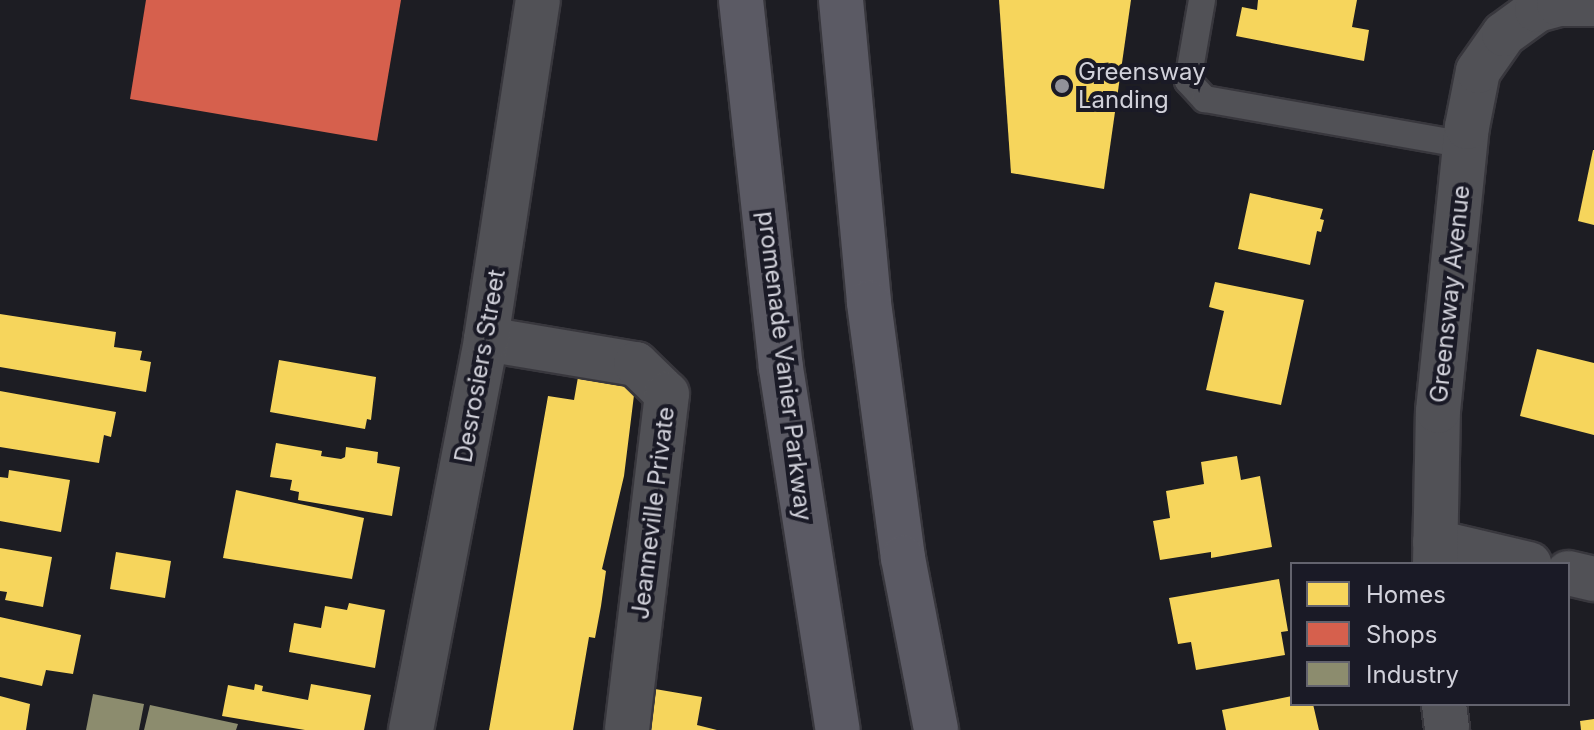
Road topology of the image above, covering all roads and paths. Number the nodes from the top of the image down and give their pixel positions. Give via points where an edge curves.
1 (538, 0) edge
2 (741, 0) edge
3 (841, 0) edge
4 (1202, 0) edge
5 (1594, 4) edge
6 (1466, 145) junction
7 (486, 339) junction
8 (1435, 553) edge
9 (1512, 562) edge
10 (1570, 573) edge
11 (1594, 579) edge
12 (1444, 706) edge
13 (411, 730) edge
14 (627, 730) edge
15 (838, 730) edge
16 (936, 730) edge
17 (1447, 730) edge

1 - 7 street, Desrosiers Street
2 - 15 main road, promenade Vanier Parkway via 781,368
3 - 16 main road via 869,303 903,558
4 - 6 lane via 1188,81 1205,99
5 - 6 street, Greensway Avenue via 1537,10 1504,34 1478,71
6 - 8 street, Greensway Avenue via 1438,411
7 - 13 street, Desrosiers Street
7 - 14 street, Jeanneville Private via 636,364 667,394
8 - 9 street
10 - 11 street
12 - 17 street

